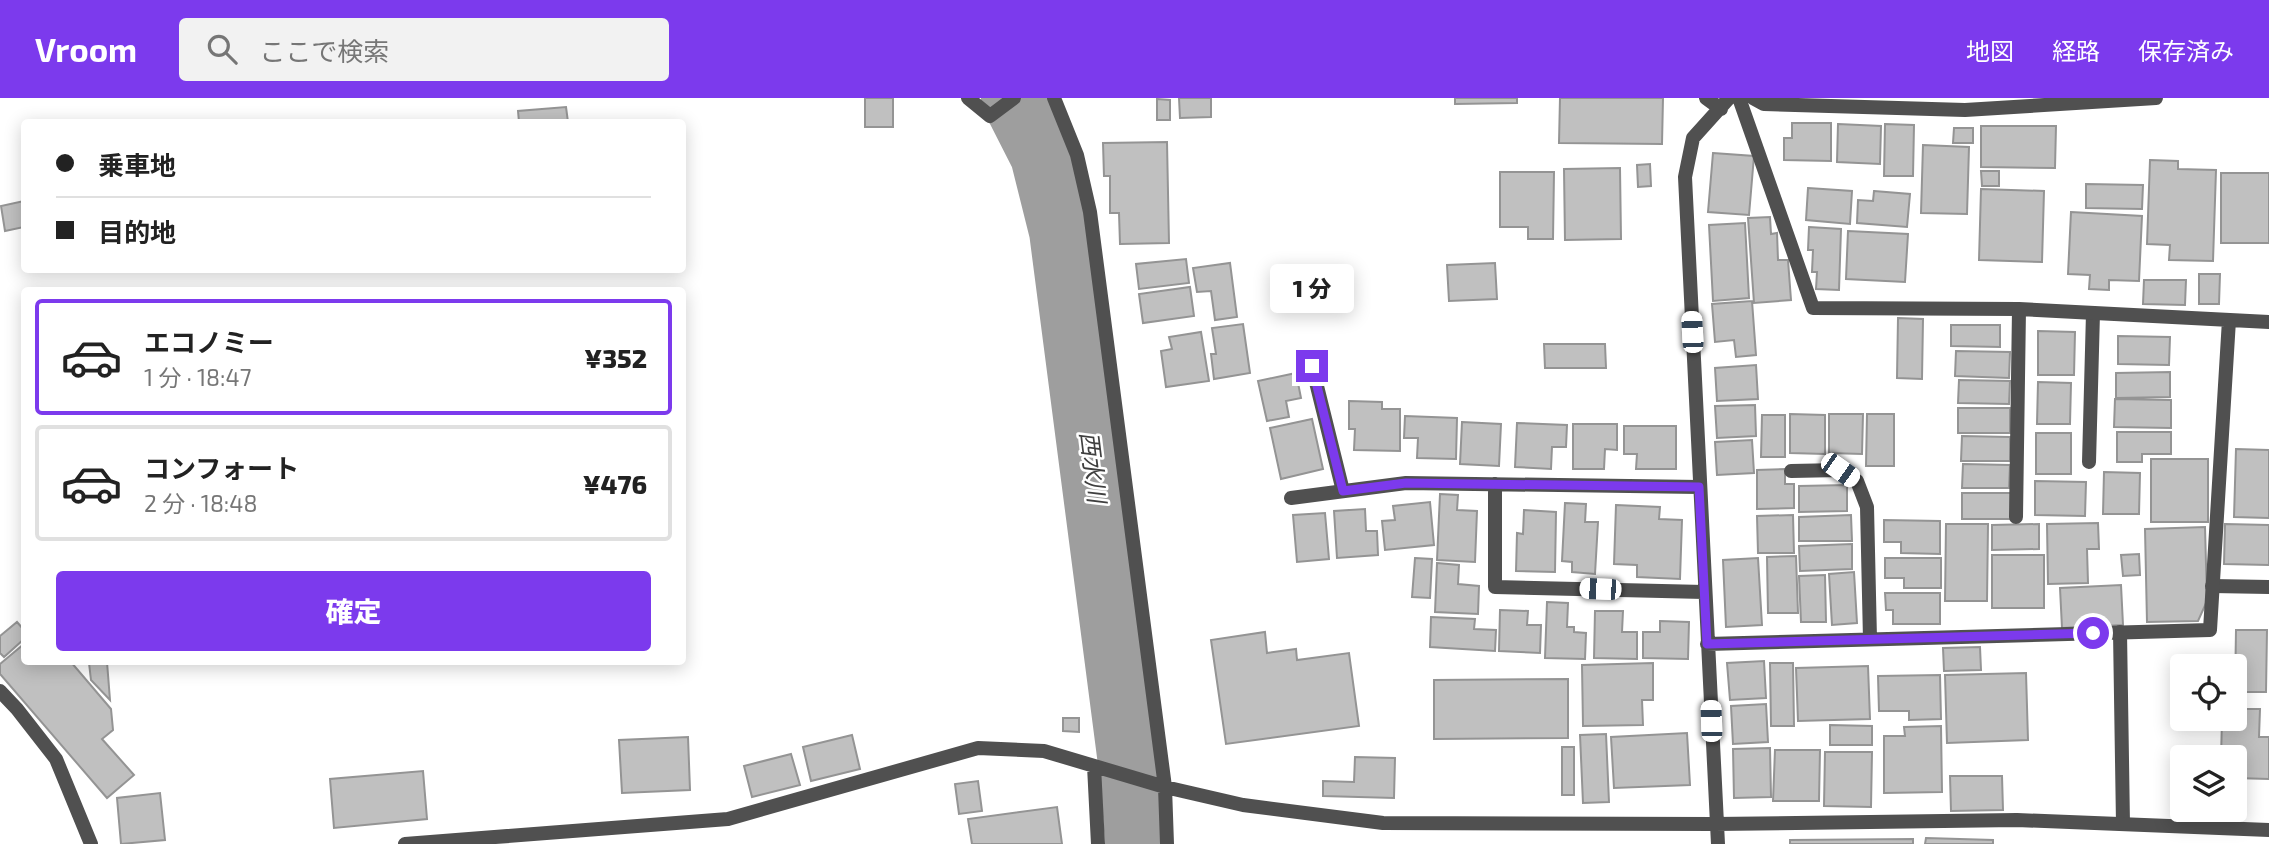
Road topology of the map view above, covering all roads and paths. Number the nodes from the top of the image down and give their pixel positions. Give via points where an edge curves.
1 (968, 98) edge
2 (1014, 98) edge
3 (1054, 98) edge
4 (1706, 98) edge
5 (1739, 98) edge
6 (1753, 98) edge
7 (2156, 98) edge
8 (1725, 104) edge
9 (2019, 309) junction
10 (2093, 313) junction
11 (2229, 320) junction
12 (2269, 322) edge
13 (1312, 366) dead end
14 (2089, 462) dead end
15 (1791, 471) dead end
16 (1496, 484) junction
17 (1699, 487) junction
18 (1343, 491) junction
19 (1291, 498) dead end
20 (2016, 517) dead end
21 (2212, 586) junction
22 (2269, 586) edge
23 (1704, 592) junction
24 (2120, 632) junction
25 (1870, 639) junction
26 (1707, 644) junction
27 (0, 691) edge
28 (1094, 766) junction
29 (1165, 787) junction
30 (1716, 824) junction
31 (2123, 824) junction
32 (2269, 830) edge
33 (91, 844) edge
34 (405, 844) edge
35 (1098, 844) edge
36 (1167, 844) edge
37 (1718, 844) edge

1 - 2 street via 990,116
3 - 29 street via 1077,155 1090,212
4 - 8 street
5 - 9 street via 1813,308
6 - 7 street via 1764,104 1965,110
8 - 17 street via 1693,138 1685,177
9 - 10 street
9 - 20 street
10 - 11 street
10 - 14 street
11 - 12 street
11 - 21 street
13 - 18 street
15 - 25 street via 1840,470 1857,481 1867,507
16 - 17 street
16 - 18 street via 1406,483
16 - 23 street via 1496,587
17 - 23 street
18 - 19 street
21 - 22 street
21 - 24 street via 2210,630
23 - 26 street
24 - 25 street
24 - 31 street
25 - 26 street
26 - 30 street
27 - 33 street via 57,759
28 - 29 street
28 - 34 street via 1044,751 978,748 729,819
28 - 35 street
29 - 30 street via 1243,805 1383,823
29 - 36 street
30 - 31 street via 2017,820
30 - 37 street
31 - 32 street

